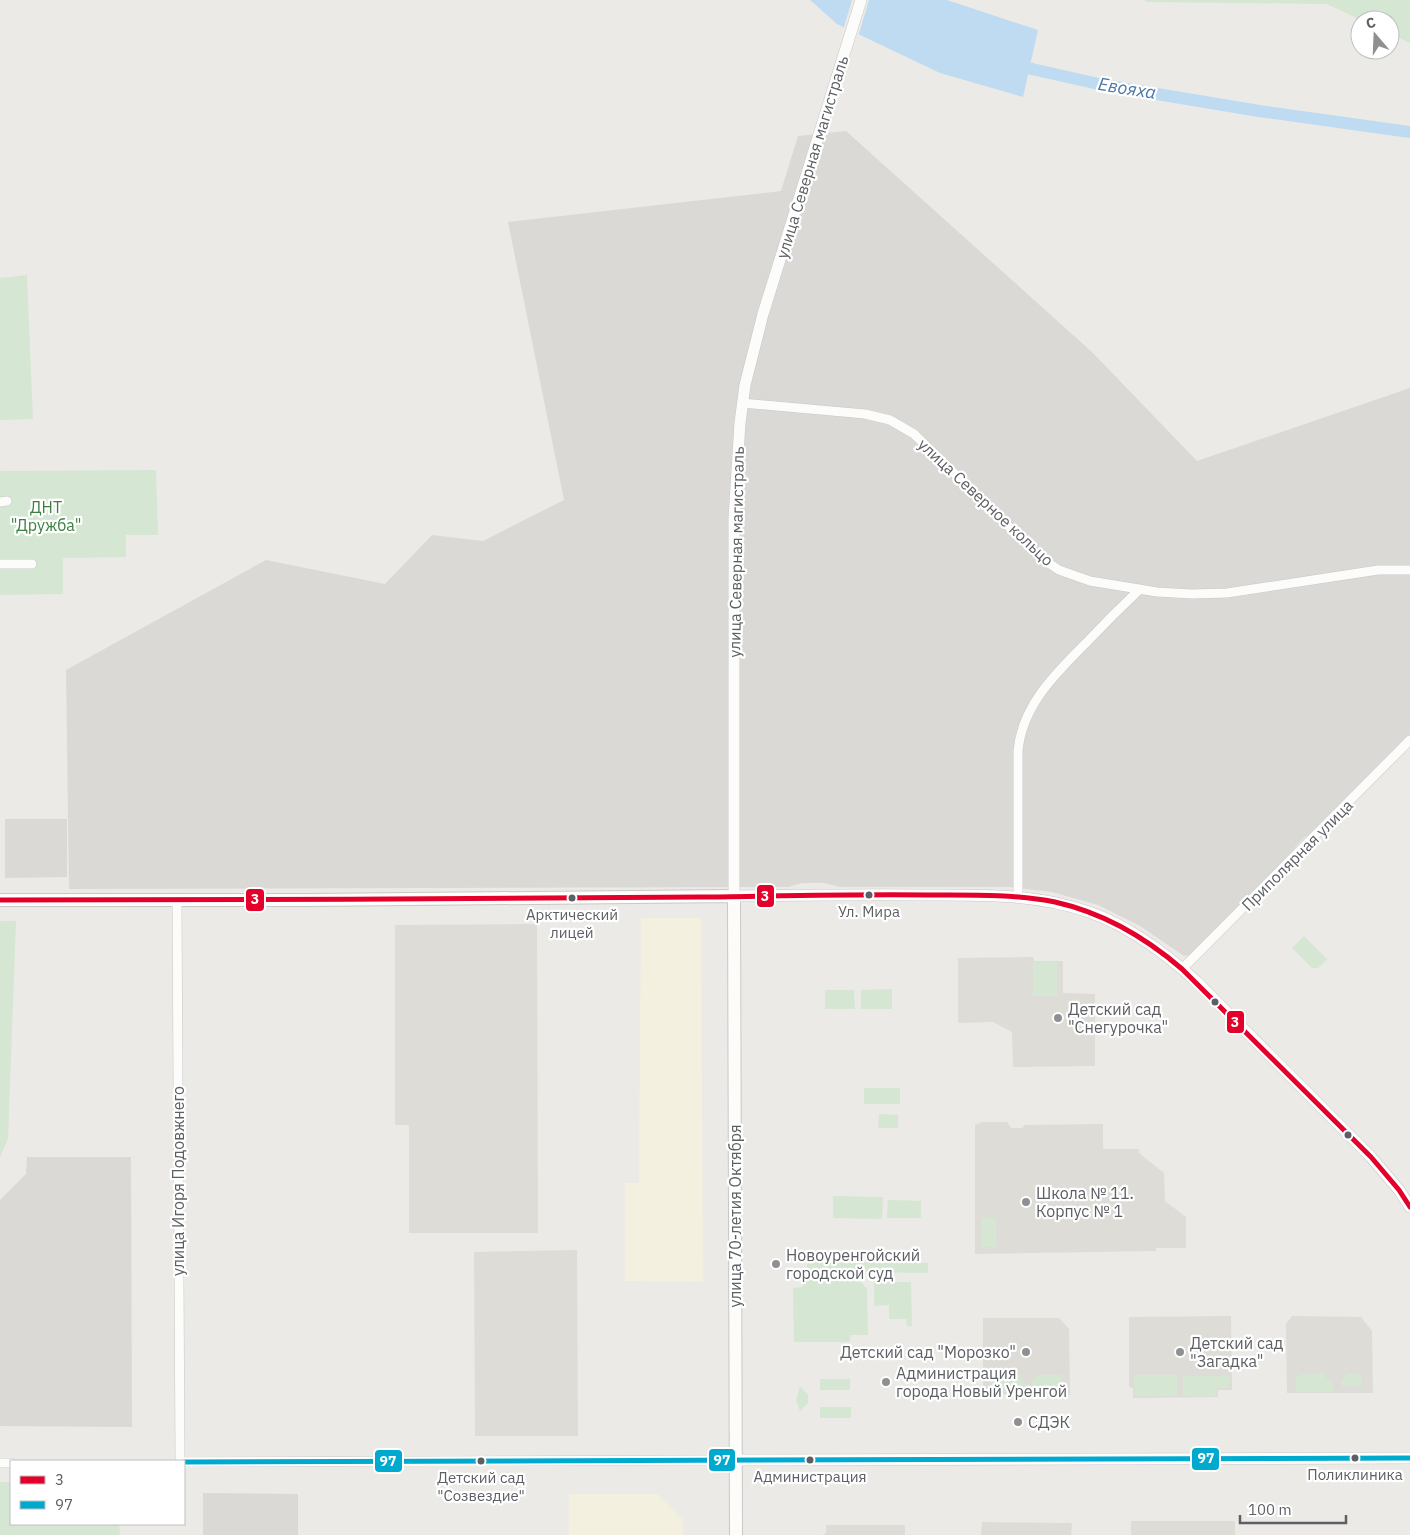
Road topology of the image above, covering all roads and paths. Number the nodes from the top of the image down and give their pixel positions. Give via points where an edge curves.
1 (861, 0) edge
2 (742, 403) junction
3 (0, 564) edge
4 (32, 564) dead end
5 (1410, 570) edge
6 (1140, 589) junction
7 (1410, 740) edge
8 (734, 896) junction
9 (1018, 897) junction
10 (0, 900) edge
11 (177, 900) junction
12 (1182, 968) junction
13 (1410, 1207) edge
14 (1410, 1458) edge
15 (180, 1460) edge
16 (736, 1460) junction
17 (185, 1462) edge
18 (736, 1535) edge

1 - 2 street, улица Северная магистраль via 760,323
2 - 6 street, улица Северное кольцо via 866,414 898,424 923,442 1051,565 1090,581
2 - 8 street, улица Северная магистраль via 734,518
3 - 4 street
5 - 6 street, улица Северное кольцо via 1378,570 1210,594
6 - 9 street via 1061,669 1036,700 1024,722 1018,751
7 - 12 street, Приполярная улица
8 - 9 street
8 - 11 main road
8 - 16 main road, улица 70-летия Октября
9 - 12 street via 1088,911 1150,943
10 - 11 main road
11 - 15 street, улица Игоря Подовжнего
12 - 13 street via 1371,1157
14 - 16 street
16 - 17 street
16 - 18 main road, улица 70-летия Октября

